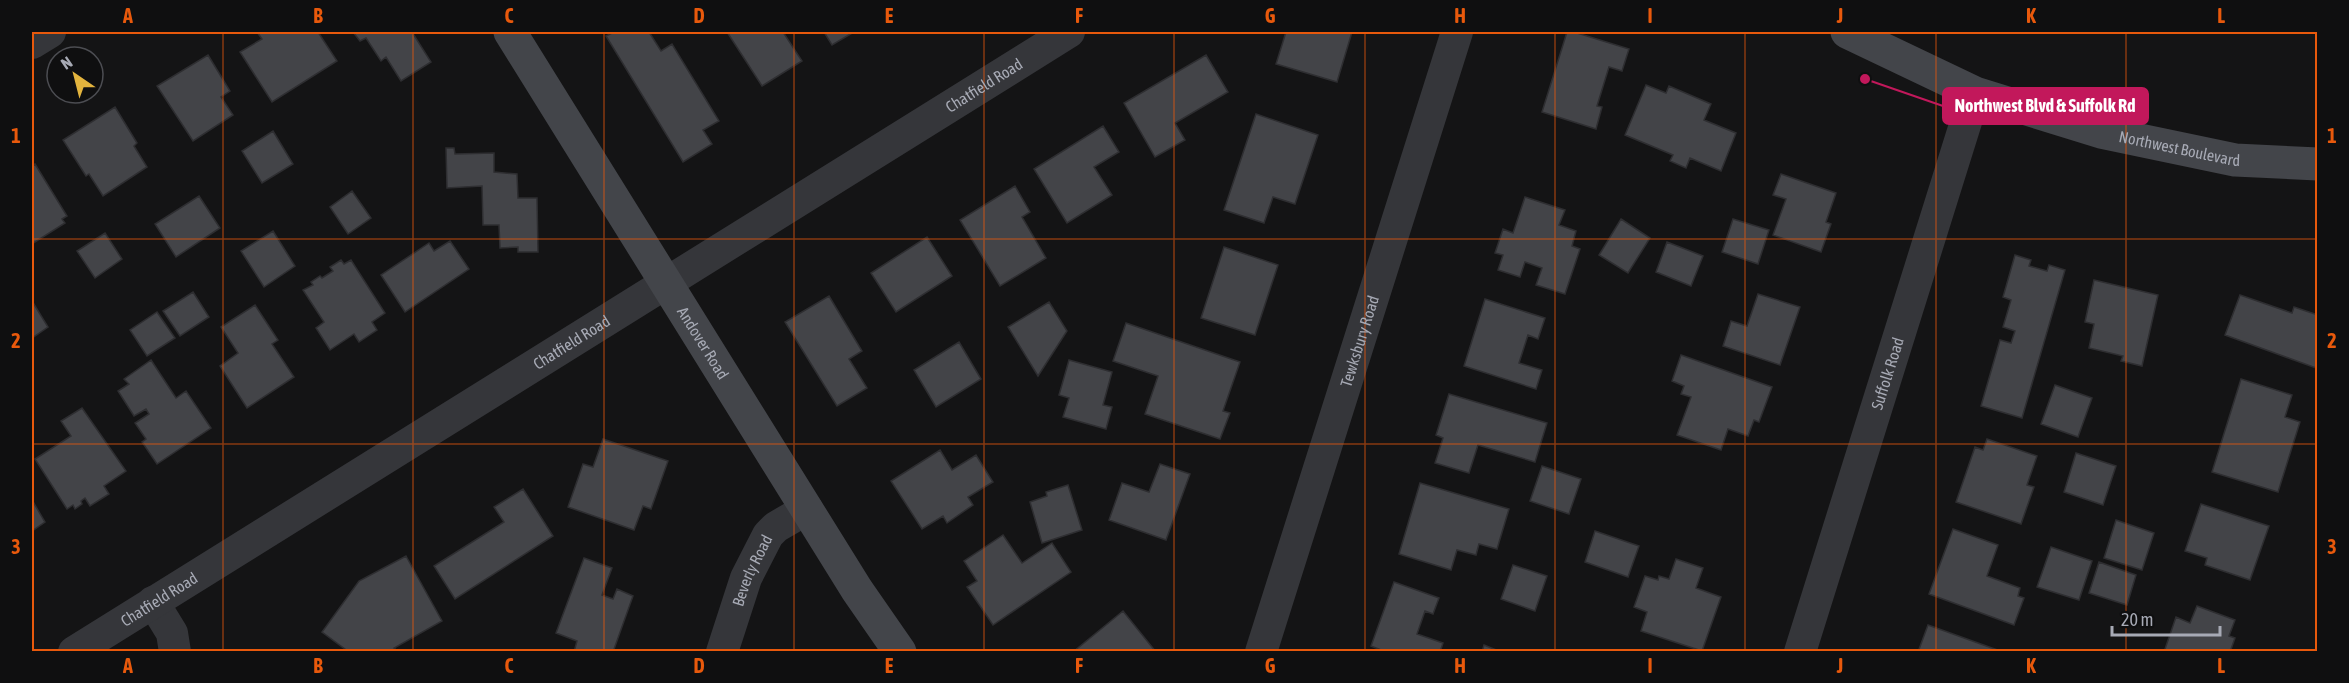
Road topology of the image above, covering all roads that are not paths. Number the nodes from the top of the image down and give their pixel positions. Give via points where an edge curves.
1 (50, 32) edge
2 (510, 32) edge
3 (1069, 32) edge
4 (1457, 32) edge
5 (1847, 32) edge
6 (32, 43) edge
7 (1975, 93) junction
8 (2318, 164) edge
9 (667, 282) junction
10 (807, 509) junction
11 (153, 602) junction
12 (74, 651) edge
13 (175, 651) edge
14 (722, 651) edge
15 (900, 651) edge
16 (1261, 651) edge
17 (1800, 651) edge

1 - 6 street
2 - 9 street, Andover Road
3 - 9 street, Chatfield Road
4 - 16 street, Tewksbury Road
5 - 7 street, Northwest Boulevard
7 - 8 street, Northwest Boulevard via 2101,132 2201,153 2235,160
7 - 17 street, Suffolk Road
9 - 10 street, Andover Road
9 - 11 street, Chatfield Road
10 - 14 street, Beverly Road via 768,535 746,578
10 - 15 street, Andover Road
11 - 12 street, Chatfield Road
11 - 13 street via 172,633

